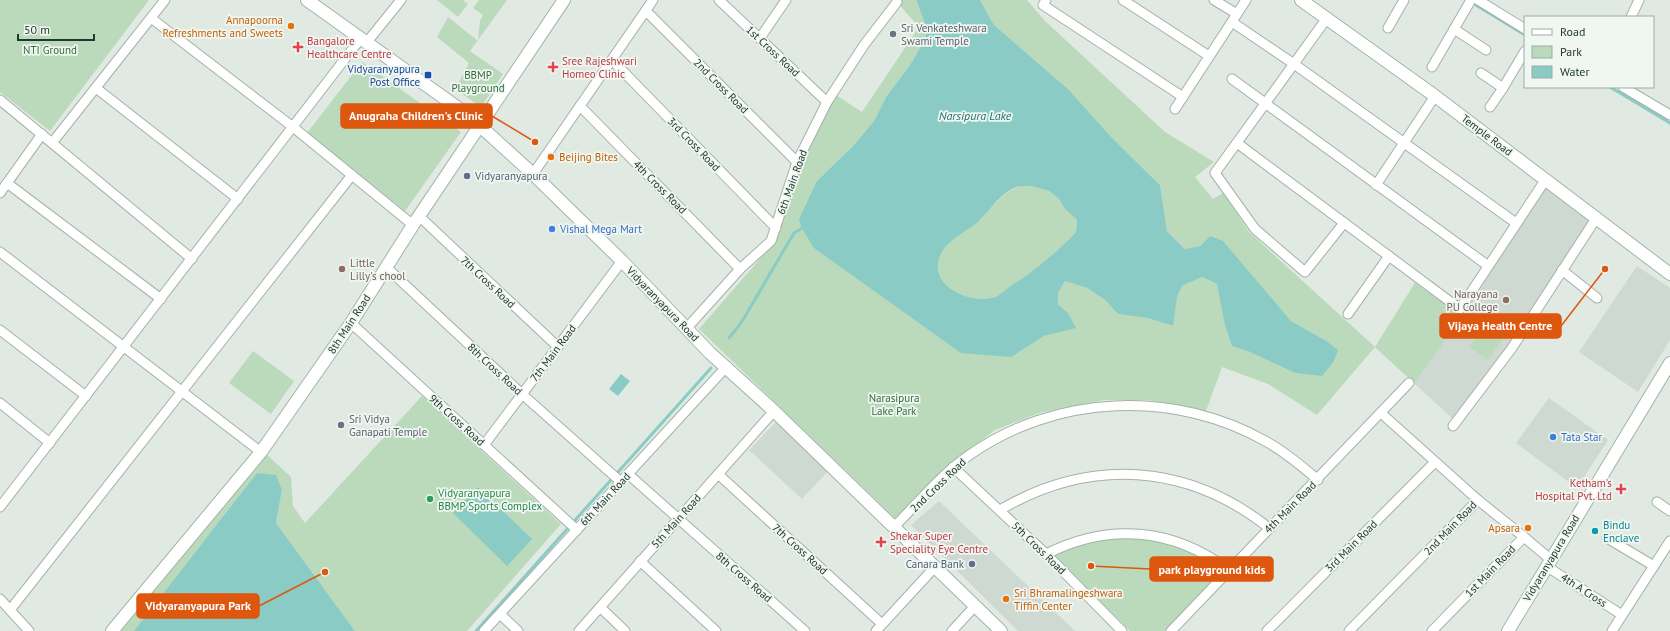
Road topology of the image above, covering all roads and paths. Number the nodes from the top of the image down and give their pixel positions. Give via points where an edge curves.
1 (165, 0) edge
2 (307, 0) edge
3 (401, 0) edge
4 (564, 0) edge
5 (653, 0) edge
6 (720, 0) edge
7 (786, 0) edge
8 (1046, 0) edge
9 (1123, 0) edge
10 (1214, 0) edge
11 (1246, 0) edge
12 (1404, 0) edge
13 (1478, 0) edge
14 (1639, 0) edge
15 (1305, 1) edge
16 (897, 2) dead end
17 (1469, 3) edge
18 (646, 11) junction
19 (1631, 16) edge
20 (151, 18) junction
21 (1234, 18) junction
22 (1327, 18) junction
23 (1388, 28) dead end
24 (1524, 28) edge
25 (1454, 29) junction
26 (760, 38) junction
27 (364, 40) junction
28 (1486, 50) dead end
29 (1524, 53) edge
30 (1209, 56) junction
31 (612, 60) junction
32 (1294, 64) junction
33 (1432, 67) dead end
34 (1481, 74) dead end
35 (1232, 79) dead end
36 (96, 88) junction
37 (1503, 88) junction
38 (1625, 88) edge
39 (1435, 96) junction
40 (1183, 97) junction
41 (0, 100) edge
42 (827, 102) junction
43 (1265, 105) junction
44 (580, 106) junction
45 (1490, 108) dead end
46 (1175, 109) dead end
47 (1670, 115) edge
48 (480, 126) junction
49 (293, 127) junction
50 (42, 134) junction
51 (52, 143) junction
52 (1237, 143) junction
53 (1403, 143) junction
54 (797, 162) junction
55 (533, 174) junction
56 (352, 175) junction
57 (1546, 179) junction
58 (7, 183) junction
59 (1376, 185) junction
60 (0, 193) edge
61 (238, 199) junction
62 (1597, 217) junction
63 (416, 220) junction
64 (1344, 223) junction
65 (1516, 223) junction
66 (776, 228) junction
67 (0, 252) edge
68 (1389, 256) junction
69 (192, 259) junction
70 (622, 261) junction
71 (1487, 265) junction
72 (386, 267) junction
73 (740, 269) junction
74 (1562, 270) junction
75 (1670, 274) edge
76 (1597, 298) dead end
77 (161, 299) junction
78 (1348, 314) dead end
79 (351, 323) junction
80 (686, 328) junction
81 (0, 330) edge
82 (124, 347) junction
83 (558, 347) junction
84 (1670, 363) edge
85 (726, 366) junction
86 (1409, 383) dead end
87 (182, 393) junction
88 (522, 394) junction
89 (86, 396) junction
90 (0, 403) edge
91 (774, 411) junction
92 (1381, 413) junction
93 (1453, 426) dead end
94 (50, 443) junction
95 (484, 444) junction
96 (261, 452) junction
97 (1435, 462) junction
98 (953, 467) junction
99 (628, 474) junction
100 (718, 474) junction
101 (617, 479) junction
102 (1318, 480) junction
103 (1478, 500) junction
104 (1657, 502) dead end
105 (0, 507) edge
106 (1000, 510) junction
107 (1670, 511) edge
108 (678, 519) junction
109 (574, 527) junction
110 (894, 527) junction
111 (1269, 528) junction
112 (1524, 537) junction
113 (1607, 538) dead end
114 (1670, 541) edge
115 (1046, 554) junction
116 (640, 561) junction
117 (1548, 562) junction
118 (1654, 566) junction
119 (934, 568) junction
120 (1229, 570) junction
121 (0, 599) edge
122 (975, 606) junction
123 (600, 607) junction
124 (10, 610) junction
125 (500, 614) junction
126 (1622, 615) junction
127 (882, 624) junction
128 (29, 631) edge
129 (112, 631) edge
130 (484, 631) edge
131 (518, 631) edge
132 (579, 631) edge
133 (625, 631) edge
134 (716, 631) edge
135 (805, 631) edge
136 (876, 631) edge
137 (952, 631) edge
138 (1001, 631) edge
139 (1122, 631) edge
140 (1171, 631) edge
141 (1267, 631) edge
142 (1349, 631) edge
143 (1432, 631) edge
144 (1508, 631) edge
145 (1612, 631) edge

1 - 20 street
2 - 27 main road, Vidyaranyapura Road
3 - 27 street
4 - 48 main road, 8th Main Road
5 - 18 street
6 - 26 street, 1st Cross Road
7 - 26 street
8 - 40 street via 1043,5
9 - 30 street
10 - 21 street
11 - 21 street
12 - 23 street
13 - 24 street
14 - 19 street
15 - 22 main road, Temple Road
16 - 42 street, 6th Main Road via 864,45
17 - 25 street
18 - 31 street
18 - 54 street, 2nd Cross Road
20 - 36 street
20 - 49 street, 7th Cross Road
21 - 30 street
21 - 32 street
22 - 32 street
22 - 39 main road, Temple Road
25 - 28 street
25 - 33 street
26 - 42 street, 1st Cross Road
27 - 48 main road, Vidyaranyapura Road
27 - 49 street
29 - 37 street
30 - 40 street
31 - 44 street
31 - 66 street, 3rd Cross Road
32 - 43 street
32 - 53 street
34 - 37 street
35 - 43 street
36 - 51 street
36 - 61 street
37 - 45 street
38 - 47 street
39 - 53 street
39 - 57 main road, Temple Road
40 - 46 street
41 - 50 street
42 - 54 street, 6th Main Road
43 - 52 street
43 - 59 street
44 - 55 street
44 - 73 street, 4th Cross Road
48 - 55 main road, Vidyaranyapura Road
48 - 63 main road, 8th Main Road
49 - 56 street, 7th Cross Road
49 - 61 street
50 - 51 street
50 - 58 street
51 - 69 street
52 - 64 street
52 - 64 street via 1215,173 1255,229 1305,272
53 - 59 street
53 - 65 street
54 - 66 street, 6th Main Road
55 - 70 main road, Vidyaranyapura Road
56 - 63 street, 7th Cross Road
56 - 87 street
57 - 62 main road, Temple Road
57 - 65 street
58 - 60 street
58 - 77 street
59 - 71 street
61 - 69 street
62 - 74 street
62 - 75 main road, Temple Road
63 - 72 main road, 8th Main Road
63 - 83 street, 7th Cross Road
64 - 68 street
65 - 71 street
66 - 73 street, 6th Main Road via 770,241
67 - 82 street
68 - 71 street via 1460,309
68 - 78 street
69 - 77 street
70 - 80 main road, Vidyaranyapura Road
70 - 83 street, 7th Main Road
72 - 79 main road, 8th Main Road
72 - 88 street, 8th Cross Road
73 - 80 street, 6th Main Road
74 - 76 street
74 - 93 street via 1512,348
77 - 82 street
79 - 95 street, 9th Cross Road
79 - 96 main road, 8th Main Road
80 - 85 main road, Vidyaranyapura Road
81 - 89 street
82 - 87 street
82 - 89 street
83 - 88 street, 7th Main Road
84 - 117 main road, Vidyaranyapura Road
85 - 91 main road, Vidyaranyapura Road
85 - 99 street, 6th Main Road
86 - 92 street, 4th Main Road
87 - 96 street
87 - 124 street
88 - 95 street, 7th Main Road
88 - 101 street, 8th Cross Road
89 - 94 street
90 - 94 street
91 - 100 street, 5th Main Road
91 - 110 main road, Vidyaranyapura Road
92 - 97 street, 2nd Main Road
92 - 102 street, 4th Main Road
94 - 105 street
95 - 109 street, 9th Cross Road
96 - 129 main road, 8th Main Road
97 - 103 street, 2nd Main Road
97 - 141 street, 3rd Main Road
98 - 102 street, 2nd Cross Road via 993,440 1043,418 1103,406 1146,405 1188,411 1248,432 1285,453
98 - 106 street, 5th Cross Road
98 - 110 street, 2nd Cross Road
99 - 101 street, 6th Main Road
99 - 108 street, 8th Cross Road
100 - 108 street, 5th Main Road
100 - 127 street, 7th Cross Road
101 - 109 street, 6th Main Road
102 - 111 street, 4th Main Road
103 - 112 street
103 - 142 street, 2nd Main Road
104 - 107 street
106 - 111 street via 1032,493 1066,481 1102,475 1139,475 1174,480 1208,491 1240,507
106 - 115 street, 5th Cross Road
108 - 116 street, 5th Main Road
108 - 135 street, 8th Cross Road
109 - 125 street, 6th Main Road
110 - 119 main road, Vidyaranyapura Road
111 - 120 street, 4th Main Road
112 - 117 street, 1st Main Road
112 - 143 street, 1st Main Road
113 - 118 street
114 - 118 street
115 - 120 street via 1087,538 1145,534 1190,546
115 - 139 street, 5th Cross Road
116 - 123 street, 5th Main Road
116 - 134 street
117 - 126 street, 4th A Cross
117 - 144 main road, Vidyaranyapura Road
118 - 126 street
119 - 122 main road, Vidyaranyapura Road
119 - 127 street
120 - 140 street, 4th Main Road
121 - 124 street
122 - 137 street
122 - 138 main road, Vidyaranyapura Road
123 - 132 street, 5th Main Road
123 - 133 street
124 - 128 street
125 - 130 street, 6th Main Road
125 - 131 street
126 - 145 street
127 - 136 street

